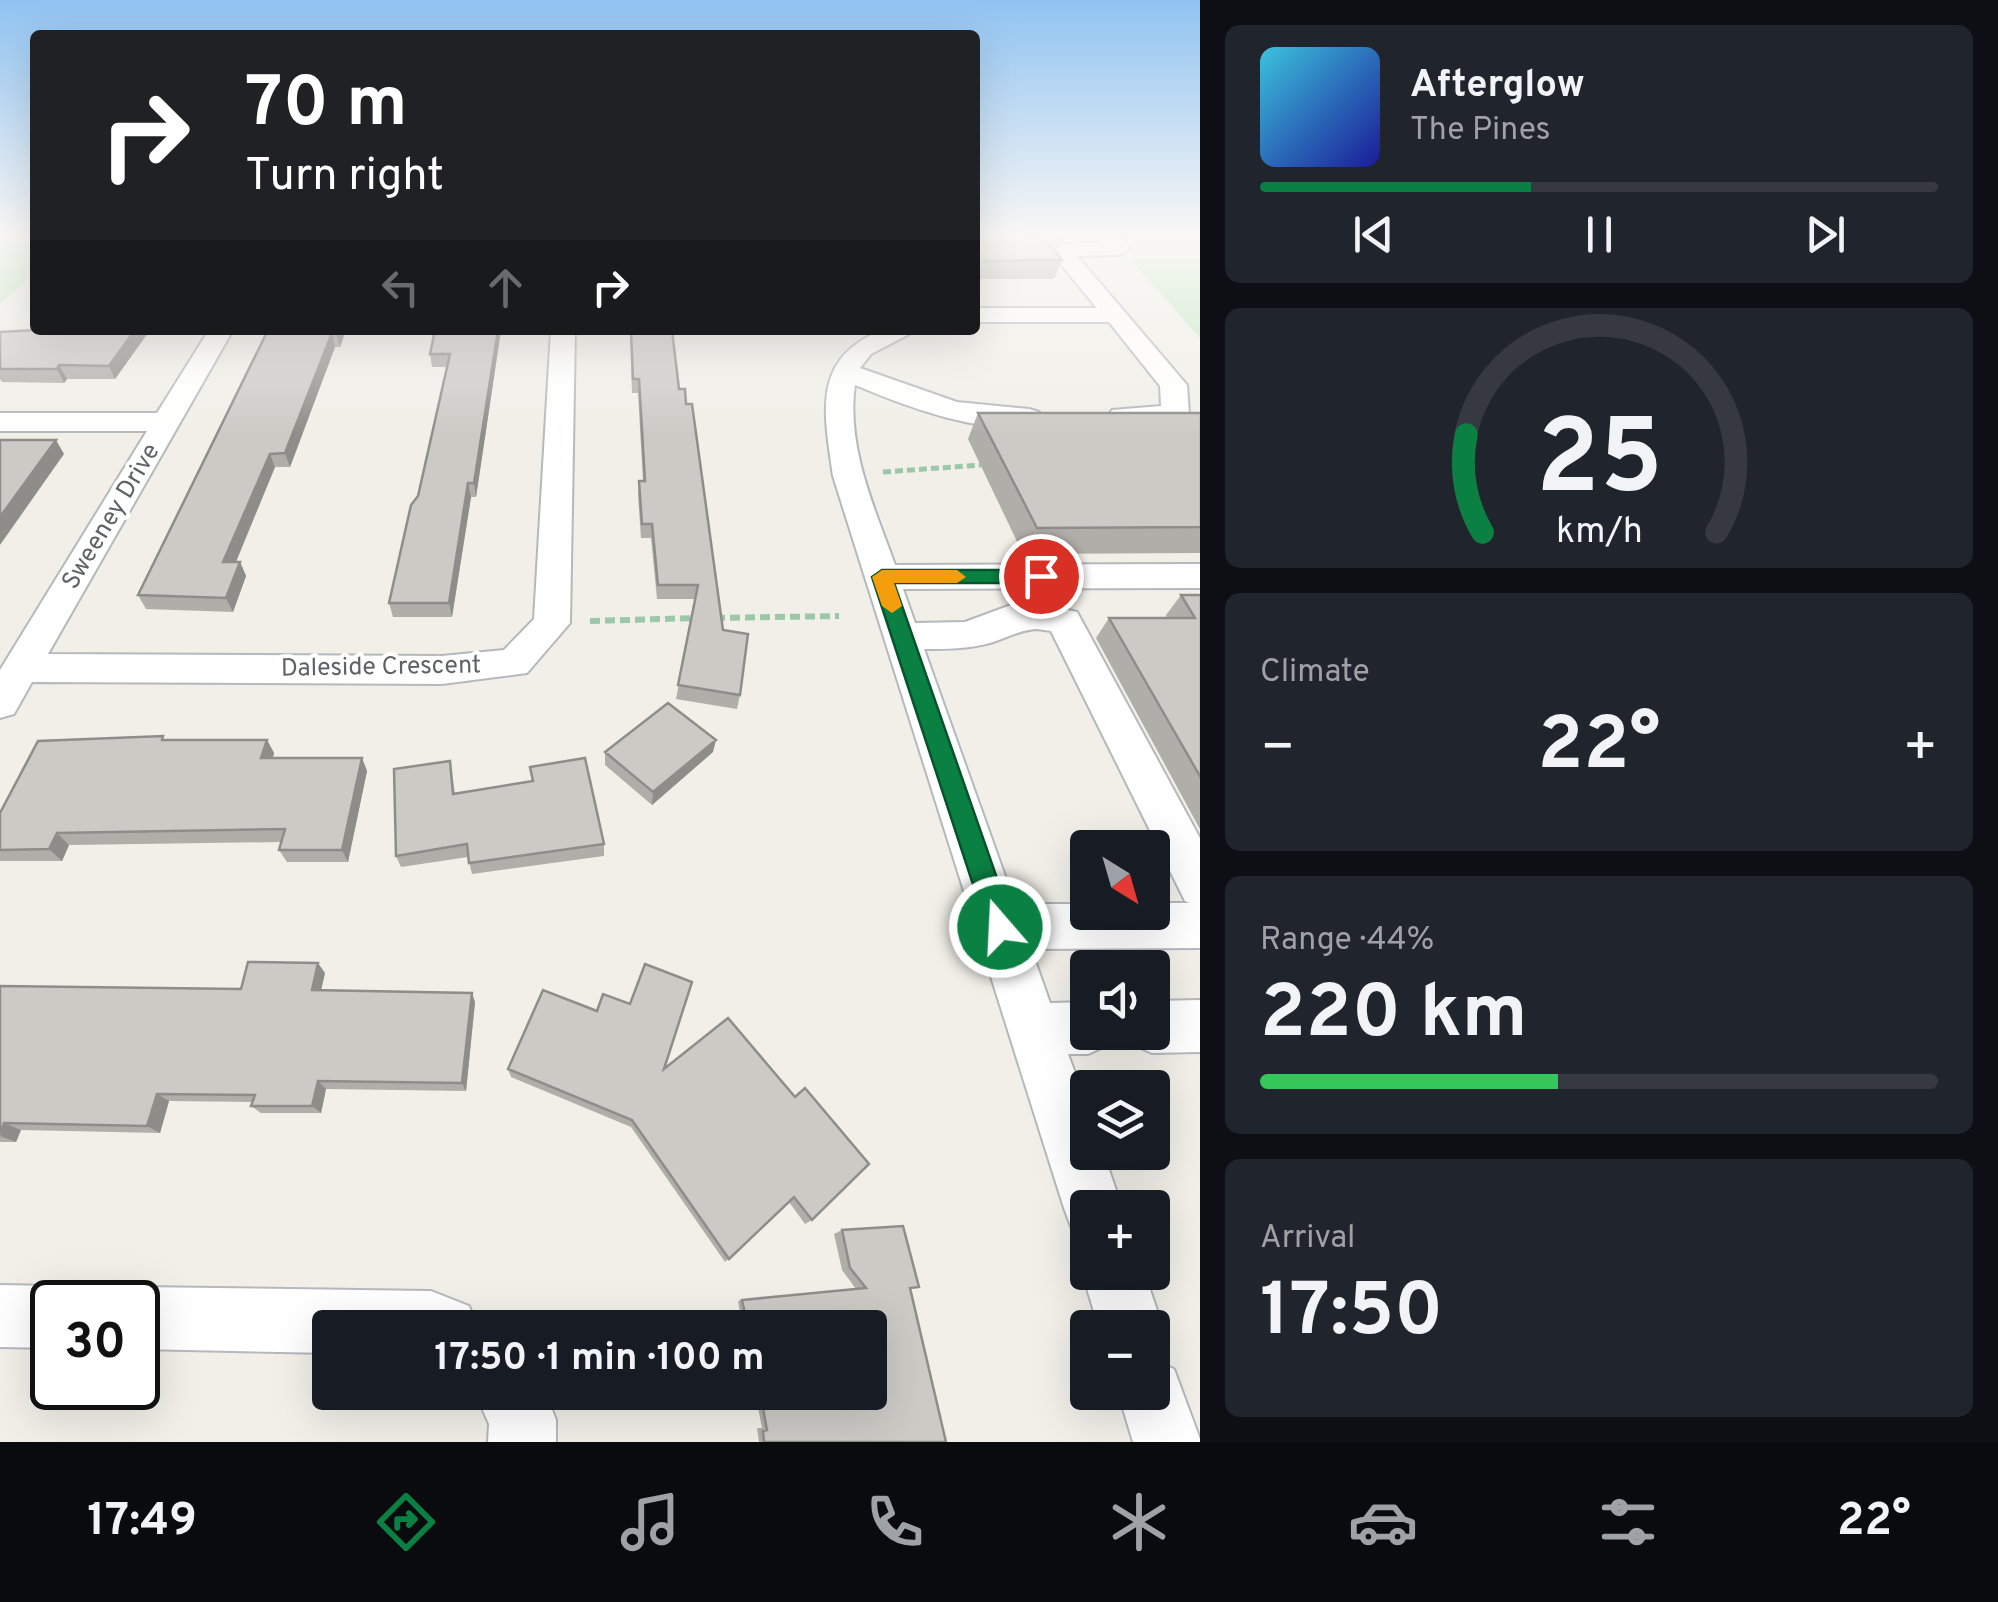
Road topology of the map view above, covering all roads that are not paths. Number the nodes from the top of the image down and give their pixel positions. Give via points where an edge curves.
1 (1104, 301) edge
2 (980, 315) edge
3 (1116, 316) junction
4 (218, 335) edge
5 (563, 335) edge
6 (897, 335) edge
7 (853, 361) junction
8 (1087, 417) edge
9 (1052, 418) edge
10 (0, 422) edge
11 (169, 422) junction
12 (1200, 576) edge
13 (882, 577) junction
14 (902, 636) junction
15 (20, 668) junction
16 (0, 702) edge
17 (1200, 886) edge
18 (1200, 925) edge
19 (1000, 927) junction
20 (1200, 1026) edge
21 (1170, 1027) edge
22 (1070, 1028) edge
23 (1034, 1029) junction
24 (1087, 1190) edge
25 (0, 1316) edge
26 (30, 1316) edge
27 (160, 1318) edge
28 (312, 1320) edge
29 (518, 1410) edge
30 (1157, 1410) edge
31 (522, 1442) edge
32 (1167, 1442) edge

1 - 3 street
2 - 3 street
3 - 8 street via 1174,385 1175,414
4 - 11 street, Sweeney Drive
5 - 15 street, Daleside Crescent via 552,623 514,663 442,670
6 - 7 street
7 - 9 street via 937,408 984,418
7 - 13 street via 839,406 848,476
10 - 11 street
11 - 15 street, Sweeney Drive
12 - 13 street
13 - 14 street
14 - 17 street via 965,635 1011,618 1064,621
14 - 19 street
15 - 16 street, Sweeney Drive
18 - 19 street
19 - 23 street
20 - 21 street
22 - 23 street
23 - 24 street
25 - 26 street
27 - 28 street
29 - 31 street
30 - 32 street

